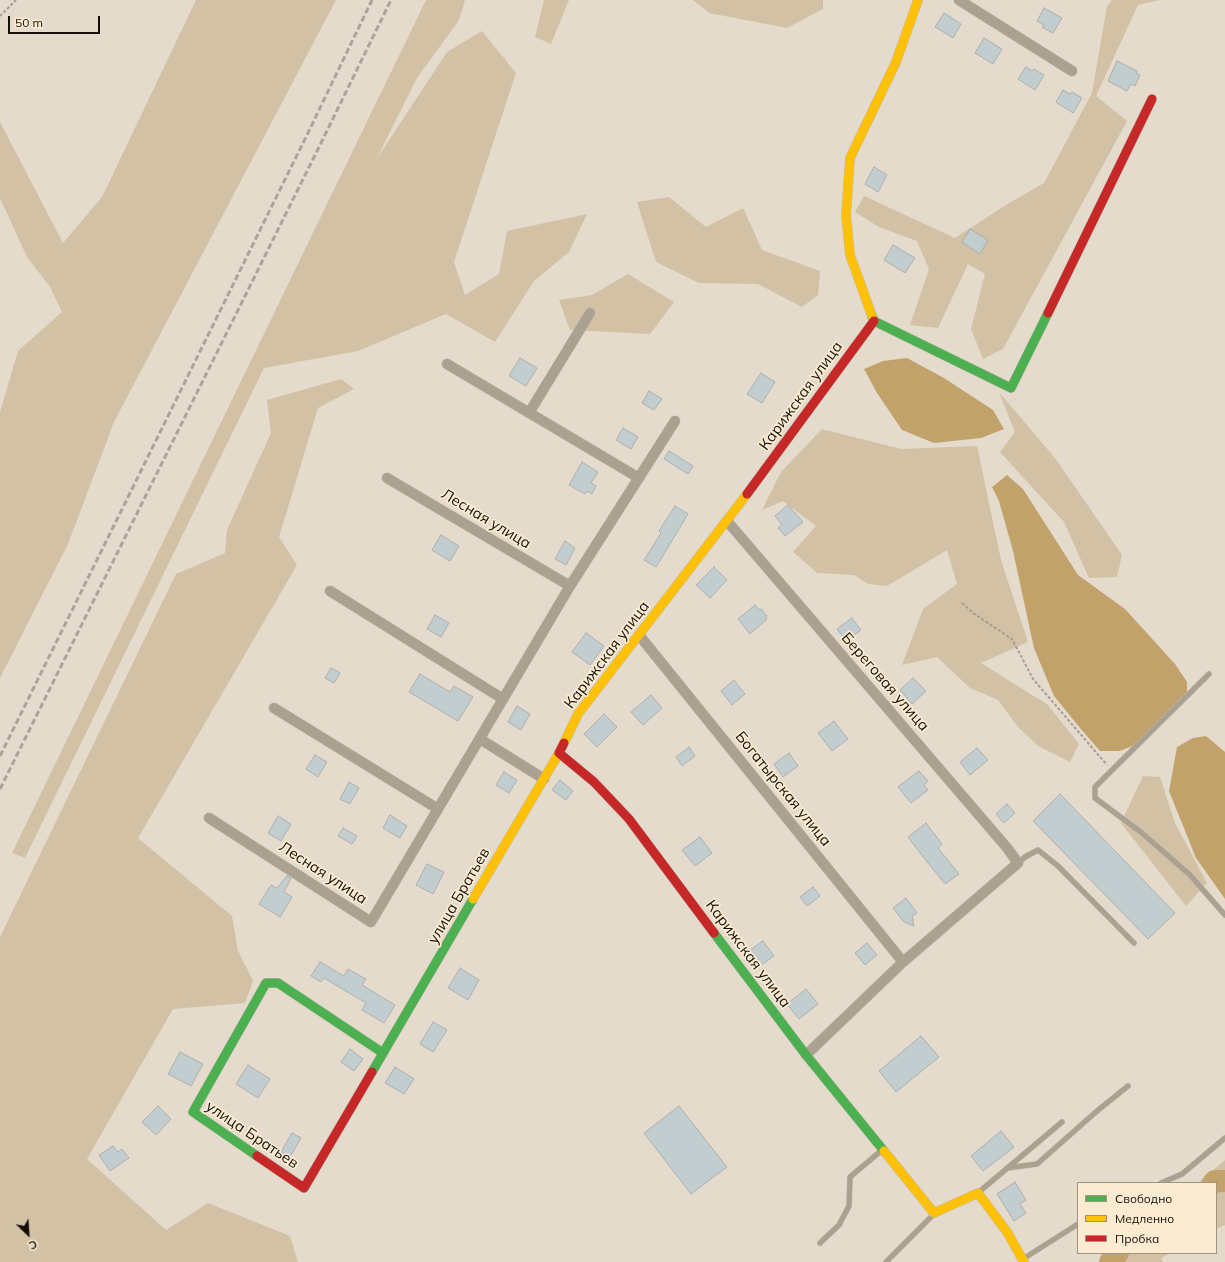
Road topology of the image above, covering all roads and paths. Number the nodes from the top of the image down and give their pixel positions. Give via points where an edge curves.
1 (16, 0) edge
2 (918, 0) edge
3 (958, 0) edge
4 (0, 16) edge
5 (1072, 71) dead end
6 (1152, 99) dead end
7 (590, 313) dead end
8 (874, 321) junction
9 (447, 364) dead end
10 (530, 413) junction
11 (675, 421) dead end
12 (387, 478) dead end
13 (639, 478) junction
14 (727, 521) junction
15 (570, 586) junction
16 (330, 591) dead end
17 (962, 603) dead end
18 (639, 636) junction
19 (1209, 674) dead end
20 (503, 699) junction
21 (274, 708) dead end
22 (480, 739) junction
23 (559, 753) junction
24 (1112, 770) junction
25 (544, 779) junction
26 (438, 809) junction
27 (209, 818) dead end
28 (1018, 863) junction
29 (1225, 915) edge
30 (1134, 943) dead end
31 (903, 962) junction
32 (383, 1053) junction
33 (806, 1055) junction
34 (1128, 1086) dead end
35 (1062, 1122) dead end
36 (1225, 1138) edge
37 (883, 1150) junction
38 (1007, 1168) junction
39 (1163, 1182) edge
40 (978, 1193) junction
41 (934, 1214) junction
42 (1077, 1225) edge
43 (820, 1243) dead end
44 (1022, 1261) edge
45 (886, 1262) edge

1 - 4 path
2 - 8 street via 896,62 850,158 846,215 850,255
3 - 5 street
6 - 8 street via 1011,388
7 - 10 street
8 - 14 street, Карижская улица
9 - 10 street
10 - 13 street
11 - 13 street, Лесная улица
12 - 15 street, Лесная улица
13 - 15 street, Лесная улица
14 - 18 street, Карижская улица
14 - 28 street, Береговая улица
15 - 20 street, Лесная улица
16 - 20 street
17 - 24 path via 1012,640 1033,679
18 - 23 street, Карижская улица via 578,714
18 - 31 street, Богатырская улица
19 - 24 lane
20 - 22 street, Лесная улица
21 - 26 street
22 - 25 street
22 - 26 street, Лесная улица
23 - 25 street, улица Братьев
23 - 33 street, Карижская улица via 594,782 629,819
24 - 29 lane via 1095,787 1096,798 1142,833 1190,875
25 - 32 street, улица Братьев
26 - 27 street, Лесная улица via 371,922
28 - 30 lane via 1025,856 1038,850 1058,866
28 - 31 street
31 - 33 street
32 - 32 street, улица Братьев via 304,1188 193,1112 266,983 278,983
33 - 37 street, Карижская улица
34 - 38 lane via 1037,1164
35 - 38 lane
36 - 39 lane via 1182,1174
37 - 41 street, Карижская улица
37 - 43 lane via 850,1177 849,1206 839,1225
38 - 40 lane
40 - 41 street
40 - 44 street via 1007,1232
41 - 45 lane
42 - 44 lane

